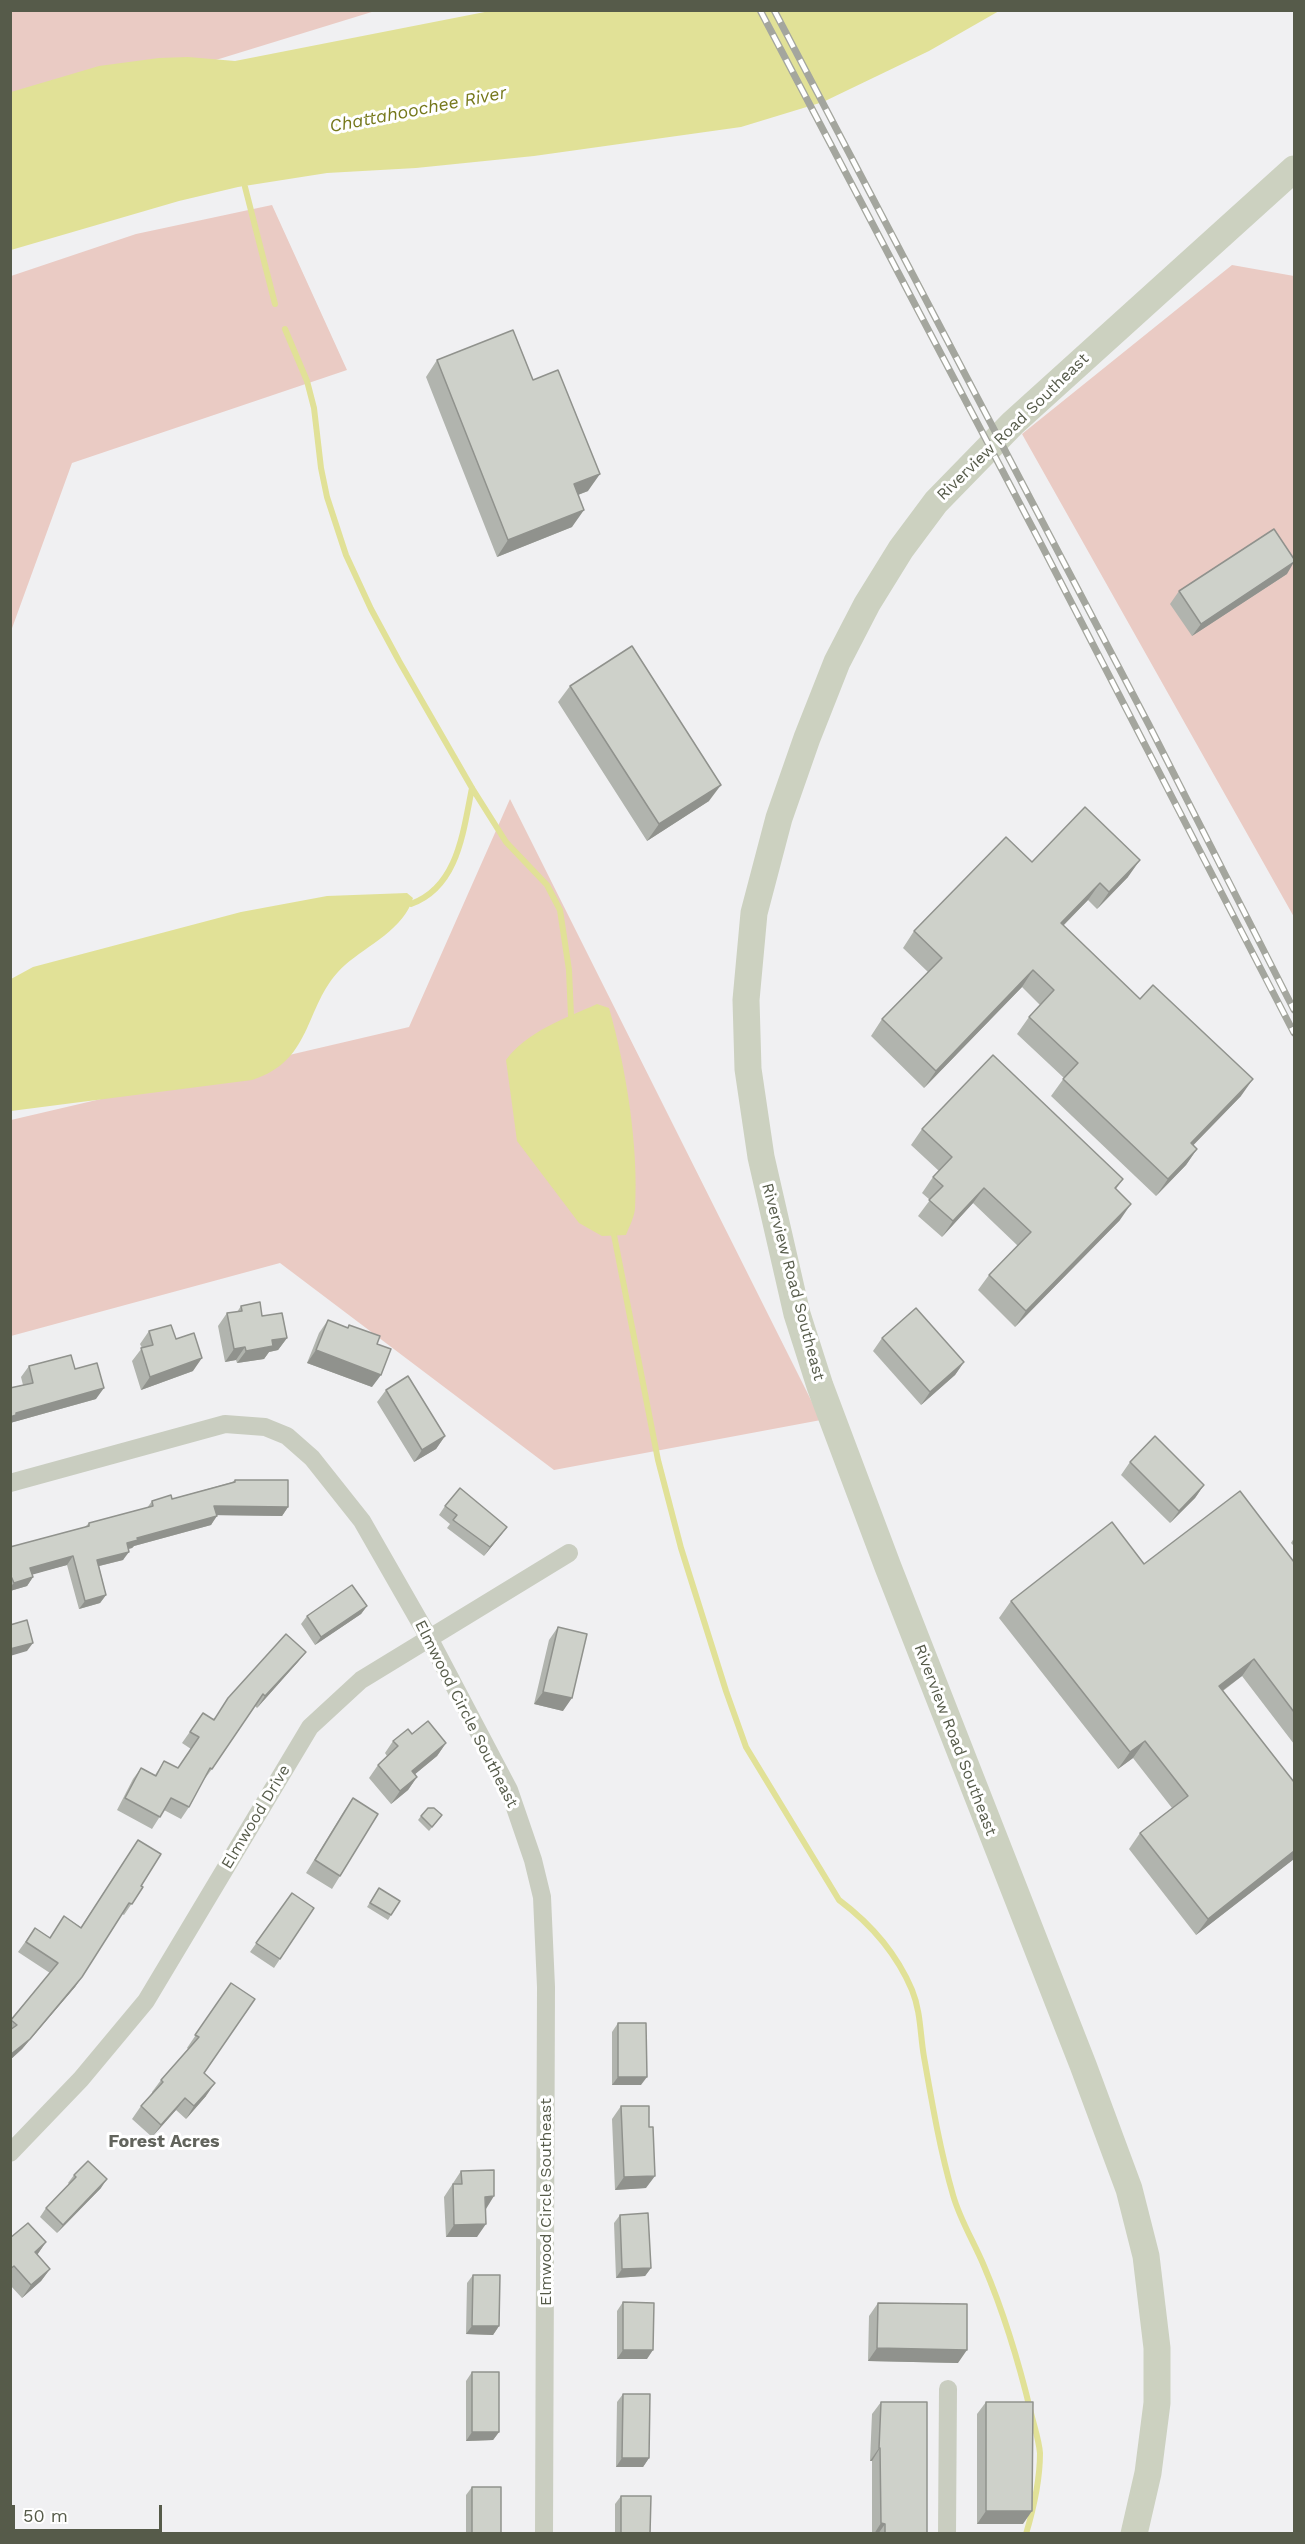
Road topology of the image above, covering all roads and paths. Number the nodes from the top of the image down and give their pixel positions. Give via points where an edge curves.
1 (1294, 169) edge
2 (10, 1483) edge
3 (569, 1553) dead end
4 (429, 1638) junction
5 (10, 2153) edge
6 (948, 2389) dead end
7 (544, 2534) edge
8 (947, 2534) edge
9 (1134, 2534) edge

1 - 9 street, Riverview Road Southeast via 1013,423 936,502 895,558 837,662 779,818 754,913 746,1000 748,1069 760,1157 797,1314 888,1567 1087,2075 1129,2189 1146,2256 1157,2348 1157,2403 1148,2474
2 - 4 street, Elmwood Circle Southeast via 225,1424 265,1427 287,1436 312,1458 362,1521
3 - 4 street, Elmwood Drive
4 - 5 street, Elmwood Drive via 361,1680 310,1727 146,2001 81,2079
4 - 7 street, Elmwood Circle Southeast via 509,1790 542,1897 546,1987
6 - 8 street

